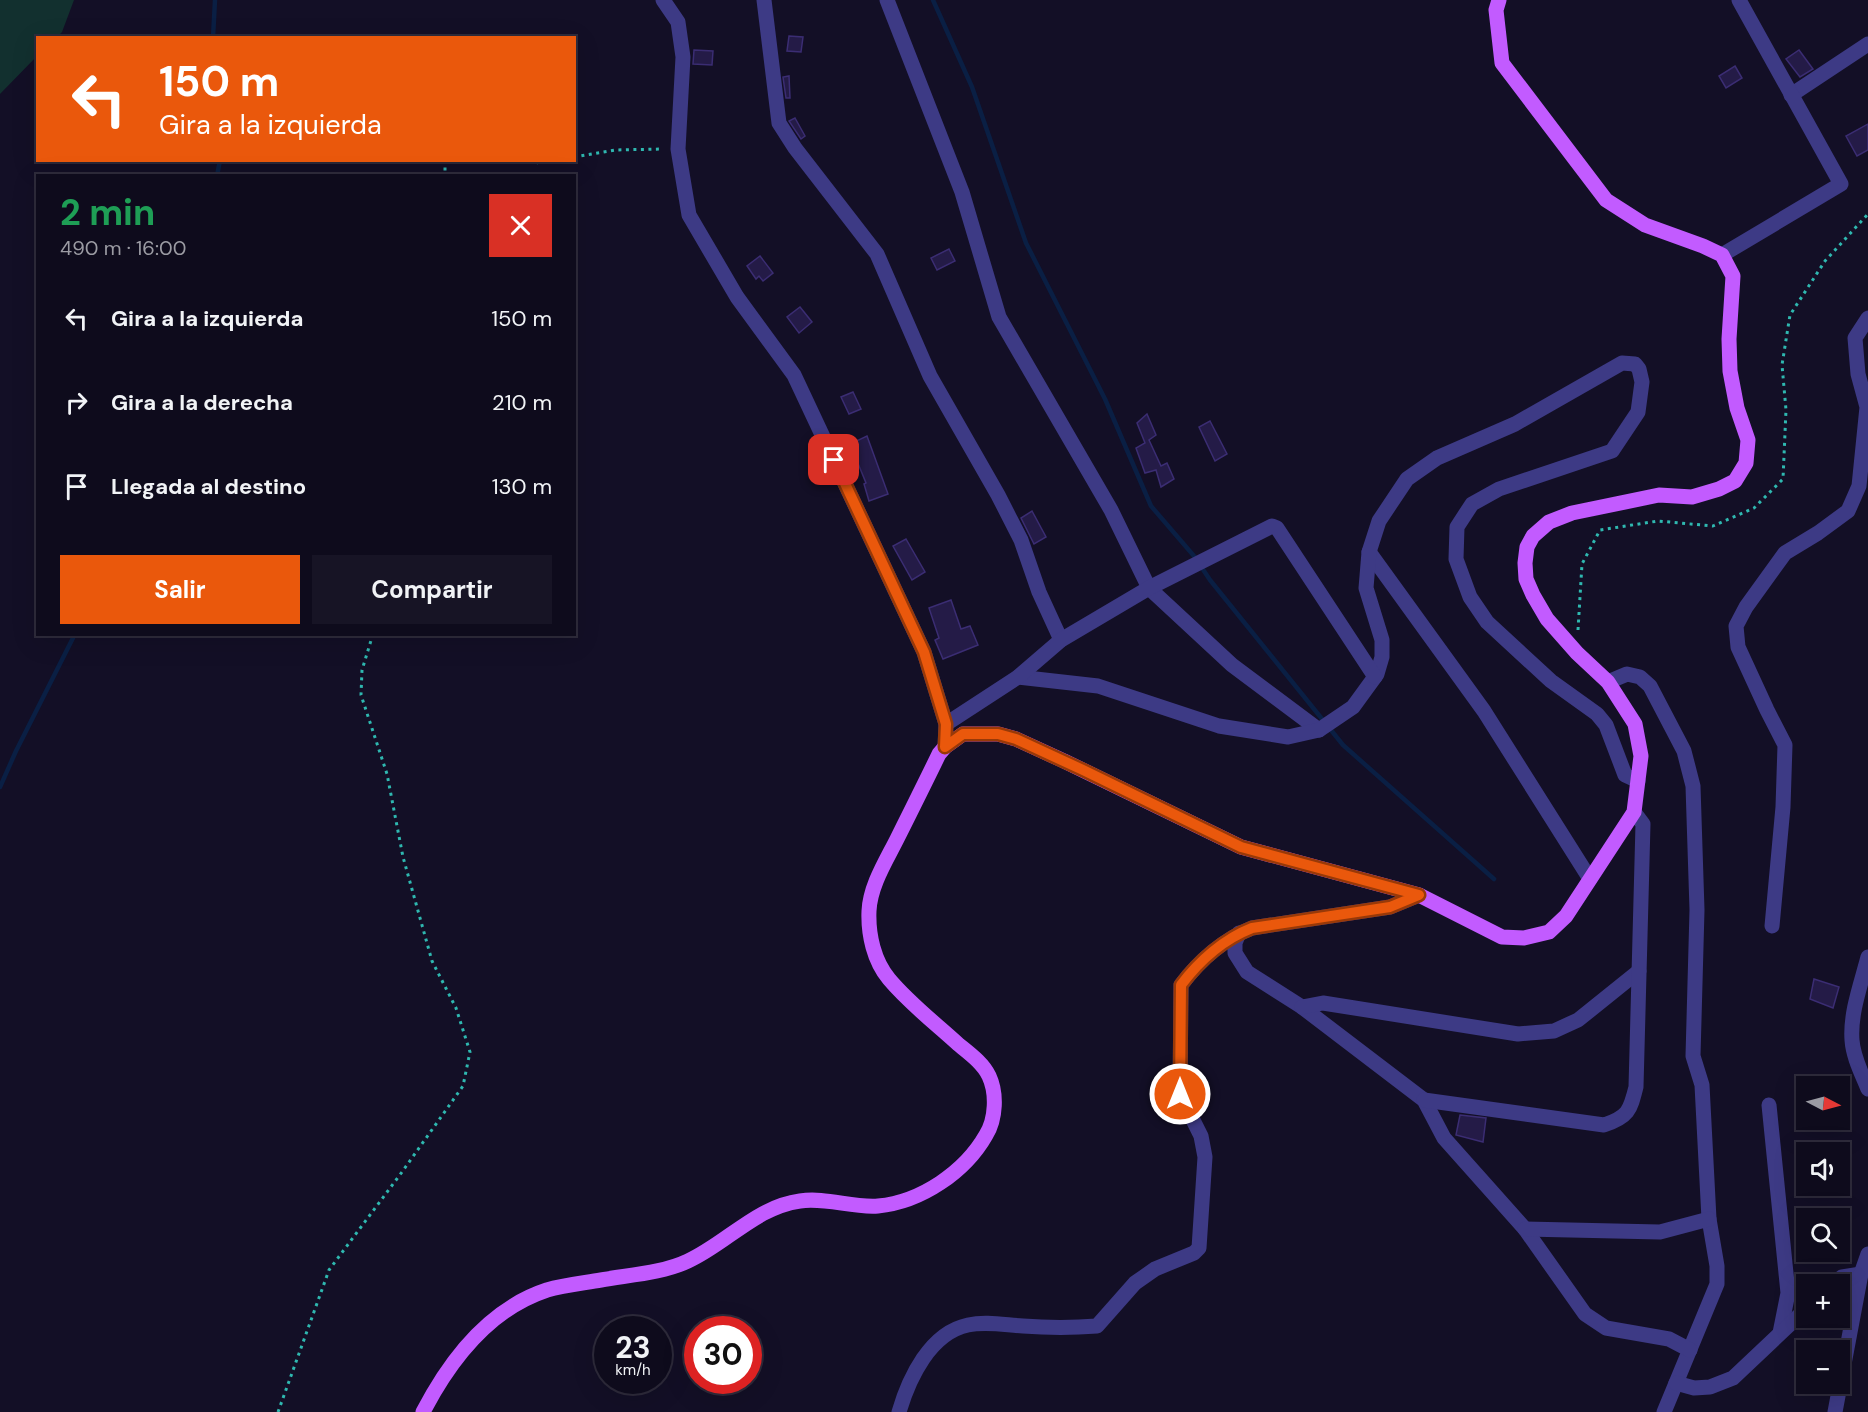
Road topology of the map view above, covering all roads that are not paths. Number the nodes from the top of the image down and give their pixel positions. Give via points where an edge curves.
1 (663, 0) edge
2 (764, 0) edge
3 (886, 0) edge
4 (1499, 0) edge
5 (1739, 0) edge
6 (1868, 44) edge
7 (1791, 95) junction
8 (1722, 255) junction
9 (1868, 318) edge
10 (1370, 552) junction
11 (1149, 588) junction
12 (1061, 640) junction
13 (1018, 677) junction
14 (1375, 677) junction
15 (1608, 682) junction
16 (946, 724) junction
17 (1319, 730) junction
18 (945, 747) junction
19 (1638, 781) junction
20 (1634, 812) junction
21 (1590, 879) junction
22 (1419, 895) junction
23 (1772, 926) dead end
24 (1239, 933) junction
25 (1868, 957) edge
26 (1639, 971) junction
27 (1302, 1007) junction
28 (1868, 1089) edge
29 (1424, 1100) junction
30 (1769, 1105) dead end
31 (1709, 1219) junction
32 (1525, 1229) junction
33 (1868, 1254) edge
34 (1861, 1274) junction
35 (1850, 1276) edge
36 (1796, 1319) edge
37 (1780, 1333) junction
38 (1690, 1350) junction
39 (1676, 1383) junction
40 (423, 1412) edge
41 (899, 1412) edge
42 (1664, 1412) edge
43 (1835, 1412) edge

1 - 16 street via 678,22 683,57 678,149 690,215 737,297 794,375 924,652
2 - 12 street via 779,123 877,254 930,376 1021,540
3 - 11 street via 962,192 999,317 1111,510
4 - 8 main road via 1496,10 1502,63 1606,200 1645,225
5 - 7 street
6 - 7 street
7 - 8 street via 1841,184
8 - 15 main road via 1733,276 1730,371 1748,440 1746,463 1736,481 1708,494 1659,495 1572,513 1549,522 1527,547 1526,579 1547,619
9 - 23 street via 1856,338 1858,374 1867,406 1859,486 1848,512 1785,553 1736,626 1738,647 1785,745
10 - 14 street via 1366,588 1382,640 1382,657
10 - 19 street via 1379,521 1407,479 1437,458 1515,424 1622,363 1635,364 1642,382 1638,412 1612,451 1499,489 1472,504 1457,526 1456,559 1470,597 1487,622 1551,681 1597,714 1606,725 1625,775
10 - 21 street via 1484,711
11 - 12 street
11 - 14 street via 1272,526 1277,528
11 - 17 street via 1232,665
12 - 13 street
13 - 16 street
13 - 17 street via 1098,687 1219,726 1288,737
14 - 17 street via 1353,707
15 - 19 main road via 1635,724 1641,756
15 - 31 street via 1627,675 1640,677 1650,686 1683,751 1693,786 1697,910 1693,1056 1702,1085
16 - 18 street
18 - 22 main road via 963,734 998,734 1016,739 1241,847
18 - 40 main road via 875,883 869,923 871,942 887,978 989,1076 994,1110 988,1133 973,1154 953,1175 905,1200 878,1206 802,1201 771,1209 688,1261 548,1290 519,1301 481,1331 458,1357
19 - 20 main road
20 - 21 main road
20 - 26 street via 1643,824
21 - 22 main road via 1566,916 1548,932 1524,938 1502,937
22 - 24 street via 1390,907
24 - 27 street via 1235,953 1247,972
24 - 41 street via 1207,957 1181,985 1180,1094 1201,1136 1205,1157 1199,1248 1135,1283 1097,1326 1066,1329 986,1323 948,1332 921,1363
25 - 28 street via 1852,1018 1856,1059
26 - 27 street via 1578,1020 1554,1031 1518,1034 1323,1003
26 - 29 street via 1636,1087 1630,1109 1621,1119 1604,1125
27 - 29 street
29 - 32 street via 1444,1138
30 - 37 street via 1788,1293
31 - 32 street via 1660,1232
31 - 38 street via 1717,1284
32 - 38 street via 1585,1314 1606,1328 1669,1339
33 - 34 street
34 - 35 street
34 - 43 street
36 - 37 street
37 - 39 street via 1733,1378 1710,1387
38 - 39 street
39 - 42 street

